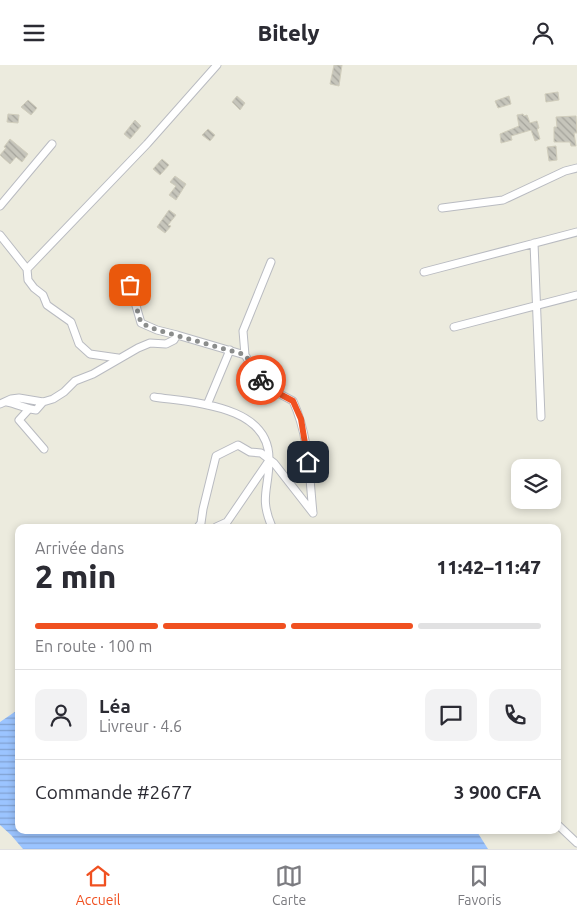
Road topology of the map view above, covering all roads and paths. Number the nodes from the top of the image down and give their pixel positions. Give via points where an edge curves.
1 (217, 65) edge
2 (52, 144) dead end
3 (577, 168) edge
4 (0, 206) edge
5 (442, 208) dead end
6 (577, 232) edge
7 (0, 235) edge
8 (534, 243) junction
9 (272, 262) dead end
10 (27, 269) junction
11 (424, 272) dead end
12 (130, 285) dead end
13 (577, 295) edge
14 (535, 306) junction
15 (454, 327) dead end
16 (177, 335) junction
17 (230, 350) junction
18 (246, 355) junction
19 (118, 358) junction
20 (154, 397) dead end
21 (43, 402) junction
22 (2, 403) edge
23 (207, 405) junction
24 (30, 409) junction
25 (541, 417) dead end
26 (44, 449) dead end
27 (269, 459) junction
28 (200, 524) edge
29 (223, 524) edge
30 (271, 524) edge
31 (561, 828) edge
32 (577, 843) edge

1 - 10 street via 147,144
2 - 4 street
3 - 5 street via 503,199
6 - 8 street
7 - 10 street
8 - 11 street
8 - 14 street
9 - 18 street via 243,331
10 - 19 street via 28,280 43,295 47,305 71,322 79,344 90,354
12 - 16 street via 141,323
13 - 14 street
14 - 15 street
14 - 25 street
16 - 17 street
16 - 19 street via 166,344 150,343
17 - 18 street
17 - 23 street
18 - 27 street via 259,379 293,401 301,419 307,445 313,513
19 - 21 street via 75,381 54,399
20 - 23 street
21 - 22 street via 19,398
21 - 24 street via 36,409
22 - 24 street
23 - 27 street via 249,420 264,435
24 - 26 street via 19,420
27 - 28 street via 238,445 216,456
27 - 29 street
27 - 30 street via 264,501
31 - 32 street

